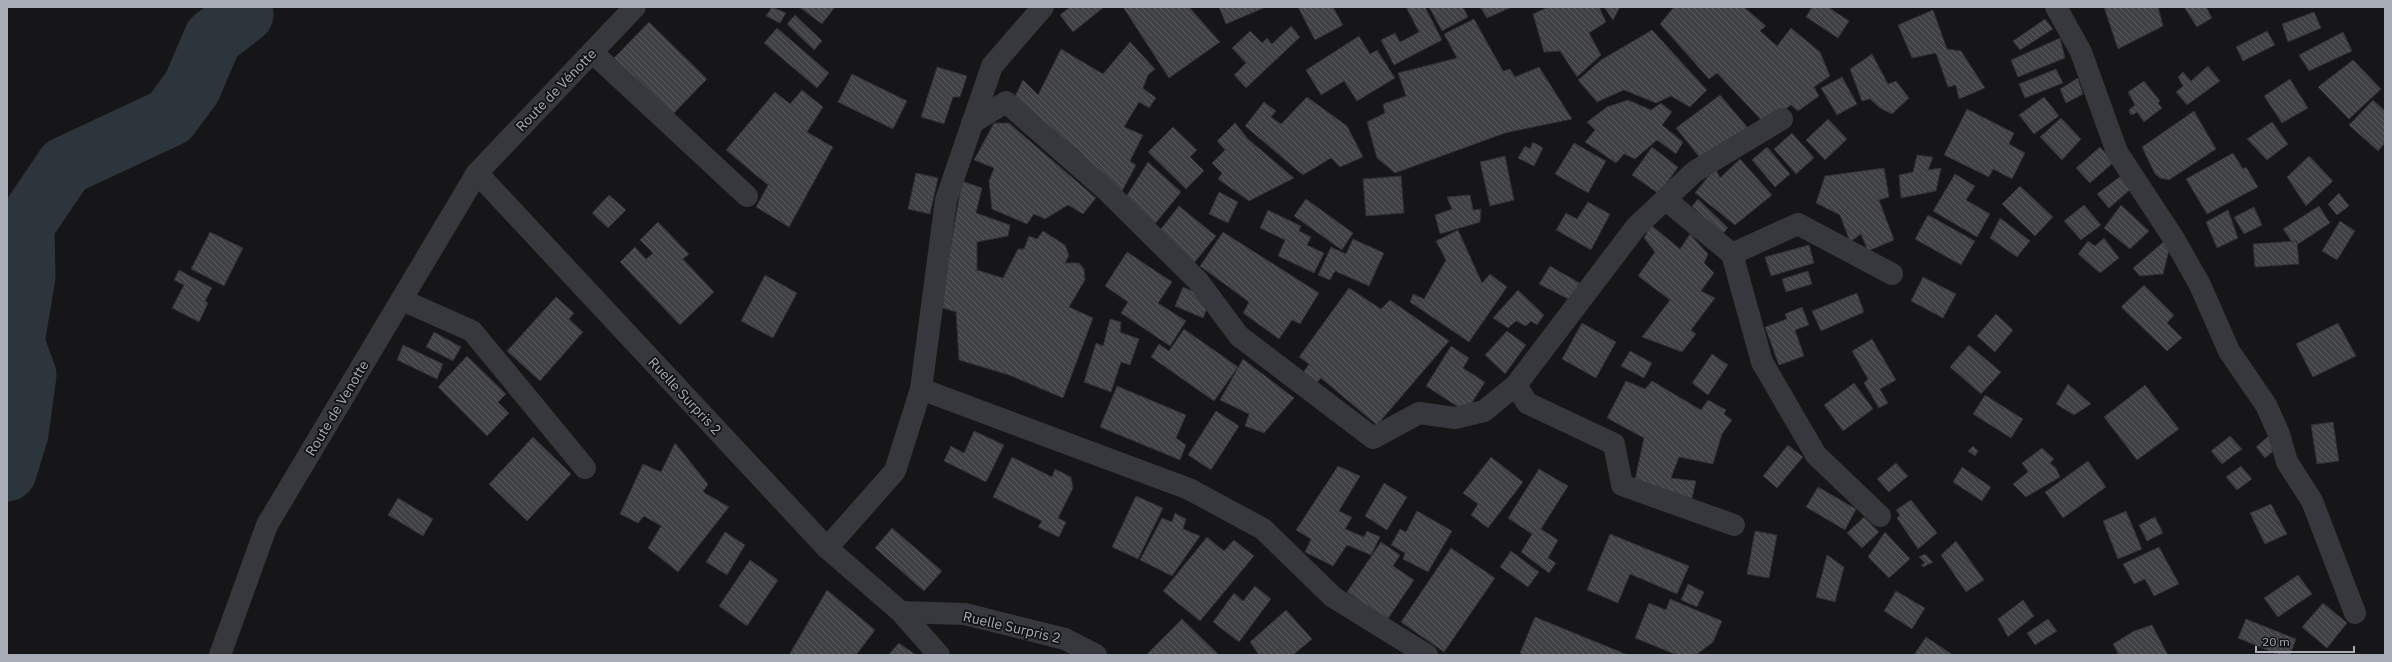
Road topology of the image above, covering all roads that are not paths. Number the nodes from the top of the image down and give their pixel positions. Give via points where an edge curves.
1 (635, 7) edge
2 (1043, 7) edge
3 (2056, 7) edge
4 (592, 52) junction
5 (1782, 119) dead end
6 (972, 124) junction
7 (477, 173) junction
8 (747, 196) dead end
9 (1665, 199) junction
10 (1732, 254) junction
11 (1892, 274) dead end
12 (402, 300) junction
13 (1516, 385) junction
14 (921, 389) junction
15 (585, 468) dead end
16 (1880, 516) dead end
17 (1734, 525) dead end
18 (827, 548) junction
19 (900, 612) junction
20 (2355, 613) dead end
21 (220, 655) edge
22 (939, 655) edge
23 (1096, 655) edge
24 (1427, 655) edge

1 - 4 street, Route de Vénotte
2 - 6 street via 992,66
3 - 20 street via 2081,52 2117,152 2174,238 2200,285 2229,351 2266,406 2279,434 2286,462 2312,501
4 - 7 street, Route de Vénotte
4 - 8 street
5 - 9 street via 1694,172
6 - 13 street via 1006,102 1104,189 1198,281 1239,336 1373,438 1419,413 1455,418 1484,411
6 - 14 street via 946,200
7 - 12 street, Route de Venotte
7 - 18 street, Ruelle Surpris 2
9 - 10 street
9 - 13 street via 1636,227
10 - 11 street via 1798,224
10 - 16 street via 1762,362 1816,455
12 - 15 street via 472,331
12 - 21 street, Route de Venotte via 267,525
13 - 17 street via 1527,403 1614,444 1622,485
14 - 18 street via 895,471
14 - 24 street via 1189,489 1263,529 1333,597
18 - 19 street, Ruelle Surpris 2
19 - 22 street, Ruelle Surpris 2
19 - 23 street, Ruelle Surpris 2 via 965,614 1065,639

